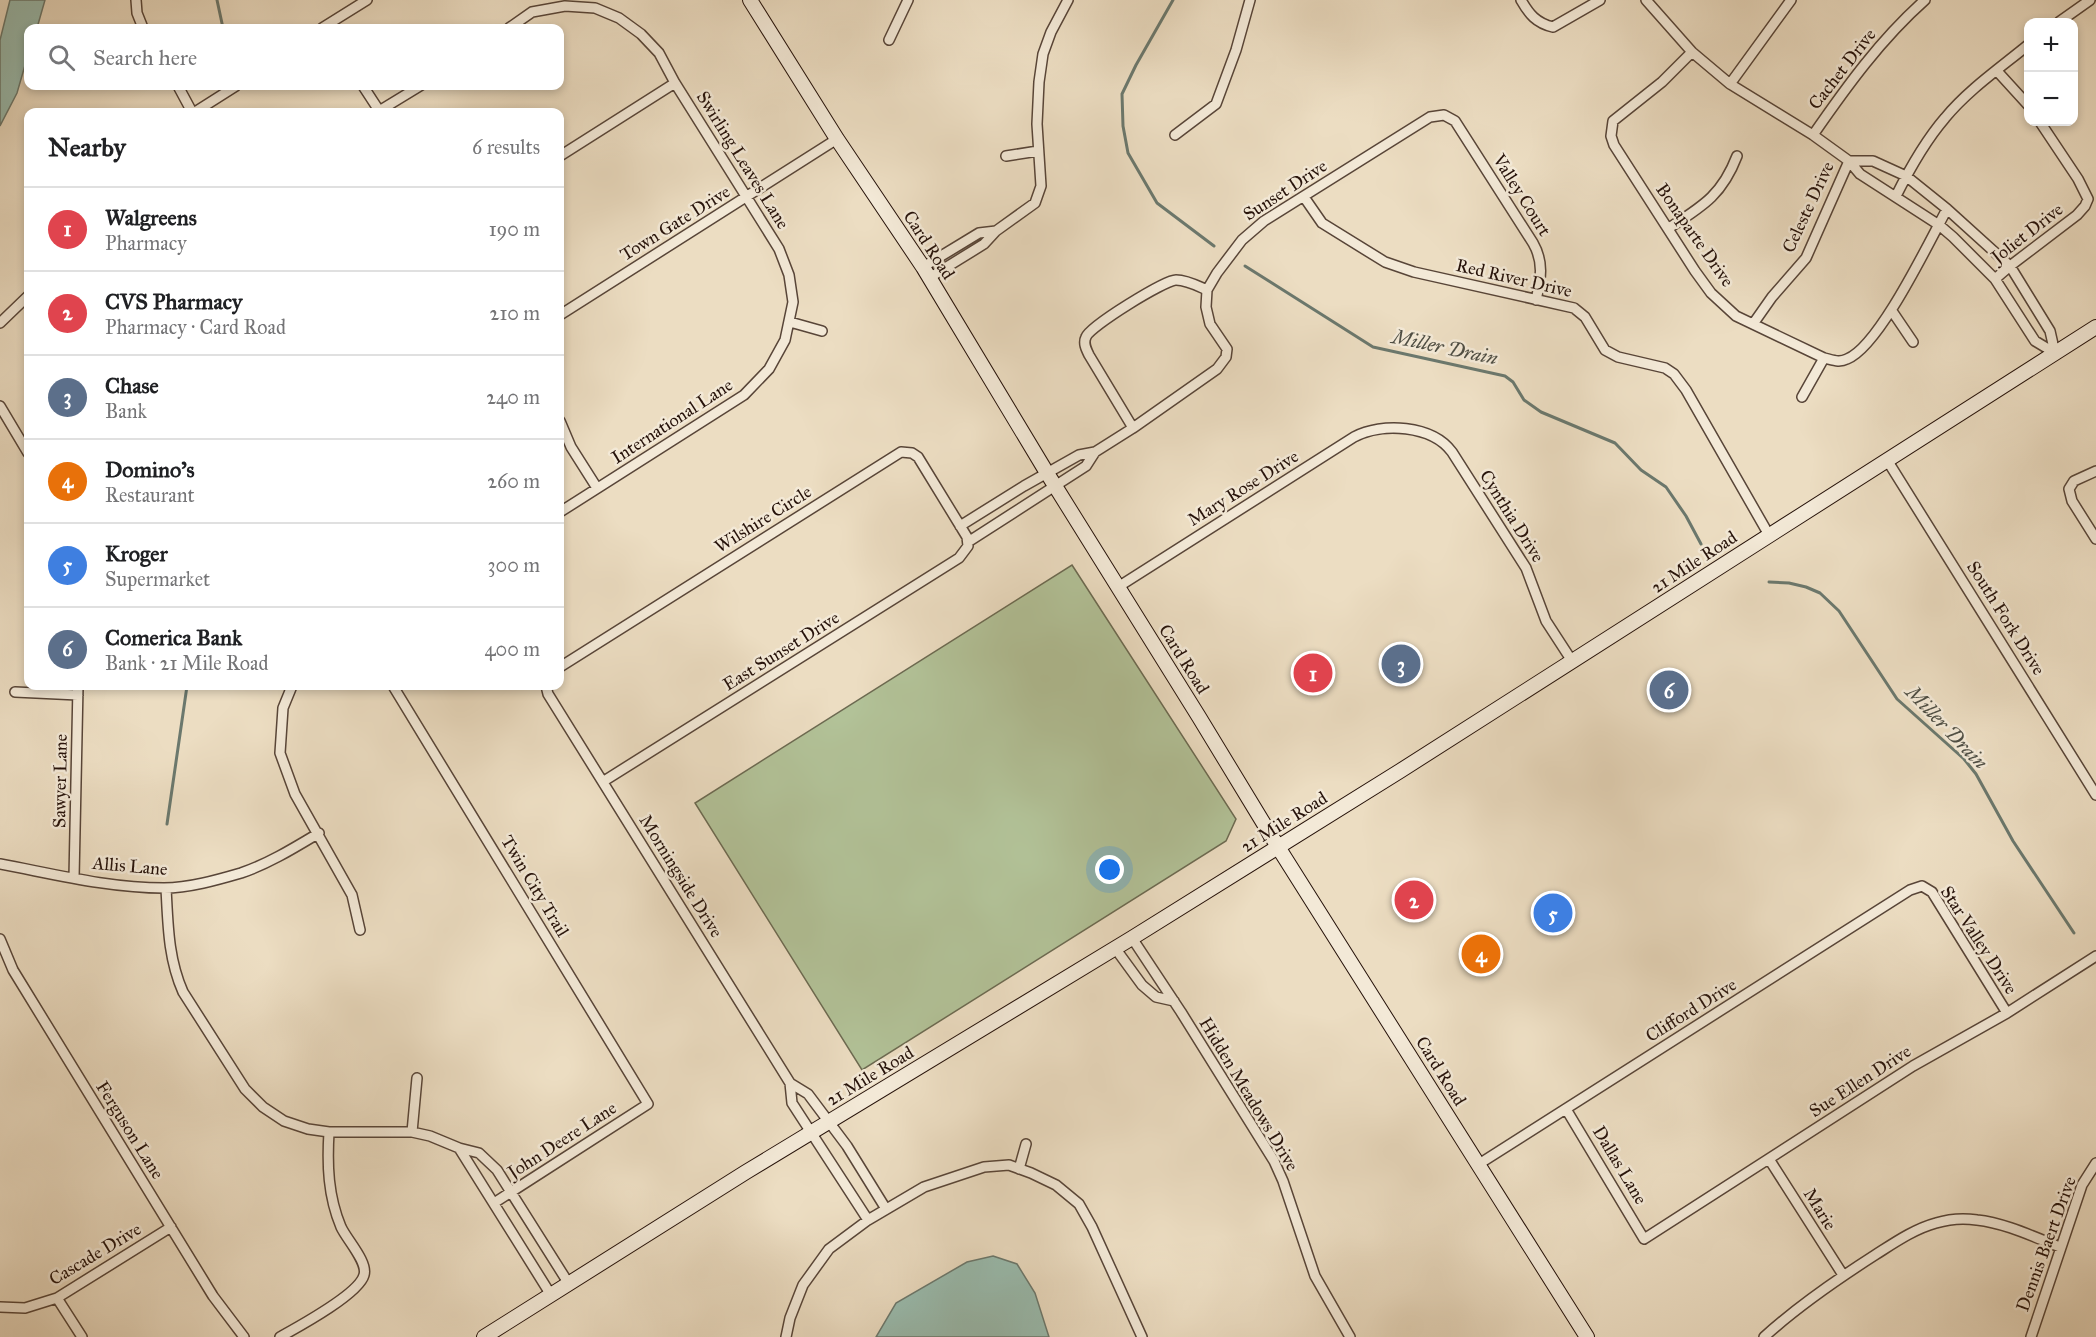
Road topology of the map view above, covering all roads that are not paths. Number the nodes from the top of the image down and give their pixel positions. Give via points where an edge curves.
1 (136, 0) edge
2 (367, 0) edge
3 (750, 0) edge
4 (908, 0) edge
5 (1068, 0) edge
6 (1250, 0) edge
7 (1521, 0) edge
8 (1600, 0) edge
9 (1646, 0) edge
10 (1791, 0) edge
11 (1925, 0) edge
12 (2090, 0) edge
13 (2065, 18) edge
14 (141, 24) edge
15 (330, 24) edge
16 (515, 24) edge
17 (889, 40) dead end
18 (2024, 48) edge
19 (1692, 52) junction
20 (1997, 71) junction
21 (675, 83) junction
22 (1730, 84) junction
23 (180, 90) edge
24 (229, 90) edge
25 (366, 90) edge
26 (414, 90) edge
27 (2024, 101) edge
28 (191, 108) edge
29 (200, 108) edge
30 (377, 108) edge
31 (386, 108) edge
32 (1450, 117) joint
33 (2043, 126) edge
34 (1175, 135) dead end
35 (1813, 135) junction
36 (837, 140) junction
37 (1038, 151) junction
38 (564, 153) edge
39 (1006, 156) dead end
40 (1737, 156) dead end
41 (1849, 161) junction
42 (1906, 176) junction
43 (1896, 196) junction
44 (1304, 197) junction
45 (746, 198) junction
46 (1947, 209) junction
47 (1939, 225) junction
48 (1669, 228) junction
49 (2010, 266) junction
50 (926, 273) junction
51 (1995, 279) junction
52 (1207, 290) junction
53 (24, 300) edge
54 (1536, 300) junction
55 (1892, 311) junction
56 (564, 312) edge
57 (790, 322) junction
58 (0, 323) edge
59 (1753, 324) junction
60 (2096, 327) edge
61 (822, 331) dead end
62 (785, 340) joint
63 (1913, 342) dead end
64 (2055, 353) junction
65 (1824, 358) junction
66 (1802, 397) dead end
67 (0, 406) edge
68 (1133, 428) junction
69 (1390, 428) joint
70 (564, 430) edge
71 (24, 446) edge
72 (1095, 452) junction
73 (1887, 460) junction
74 (2096, 471) edge
75 (1047, 473) junction
76 (1056, 487) junction
77 (597, 488) junction
78 (564, 509) edge
79 (960, 526) junction
80 (1769, 535) junction
81 (2096, 539) edge
82 (968, 542) junction
83 (1118, 587) junction
84 (1572, 661) junction
85 (564, 664) edge
86 (78, 690) edge
87 (290, 690) edge
88 (395, 690) edge
89 (547, 690) edge
90 (15, 692) dead end
91 (604, 781) junction
92 (2096, 795) edge
93 (319, 833) junction
94 (1278, 847) junction
95 (0, 865) edge
96 (74, 878) junction
97 (1922, 886) joint
98 (166, 888) junction
99 (360, 930) dead end
100 (1132, 938) junction
101 (0, 939) edge
102 (1115, 948) junction
103 (2096, 956) edge
104 (1174, 1001) junction
105 (2007, 1013) junction
106 (417, 1078) dead end
107 (790, 1083) junction
108 (648, 1104) joint
109 (1566, 1109) junction
110 (829, 1122) junction
111 (329, 1132) junction
112 (412, 1132) junction
113 (812, 1133) junction
114 (1026, 1144) dead end
115 (459, 1148) junction
116 (1769, 1160) junction
117 (2096, 1163) edge
118 (1479, 1164) junction
119 (1019, 1169) junction
120 (511, 1193) junction
121 (494, 1203) junction
122 (886, 1209) junction
123 (868, 1220) junction
124 (171, 1227) junction
125 (537, 1233) junction
126 (1644, 1239) joint
127 (519, 1243) junction
128 (2060, 1247) junction
129 (1843, 1275) junction
130 (569, 1284) junction
131 (551, 1295) junction
132 (57, 1298) junction
133 (0, 1307) edge
134 (1771, 1335) edge
135 (242, 1336) edge
136 (82, 1337) edge
137 (280, 1337) edge
138 (484, 1337) edge
139 (786, 1337) edge
140 (1143, 1337) edge
141 (1350, 1337) edge
142 (1587, 1337) edge
143 (2031, 1337) edge

1 - 14 street
2 - 15 street
3 - 36 street, Card Road
4 - 17 street
5 - 37 street via 1043,54
6 - 34 street via 1216,104
7 - 8 street via 1534,19 1553,27
9 - 19 street
10 - 22 street
11 - 35 street, Cachet Drive via 1858,71
12 - 13 street
16 - 21 street, Swirling Leaves Lane via 532,12 565,6 595,8 619,18 641,34 659,53
18 - 20 street
19 - 22 street
19 - 48 street, Bonaparte Drive via 1653,90 1619,115 1611,129 1614,145
20 - 27 street
20 - 42 street via 1944,118
21 - 38 street
21 - 45 street, Swirling Leaves Lane
22 - 35 street
23 - 28 street
24 - 29 street
25 - 30 street
26 - 31 street
32 - 44 street, Sunset Drive via 1430,117
32 - 54 street, Valley Court via 1536,248 1541,268
33 - 49 street, Joliet Drive via 2088,199 2077,215
35 - 41 street
36 - 45 street, Town Gate Drive
36 - 50 street, Card Road
37 - 39 street
37 - 50 street via 1041,186 1035,203 984,244
40 - 48 street via 1725,183 1714,195
41 - 42 street via 1873,161
41 - 43 street via 1860,174
41 - 59 street, Celeste Drive via 1806,258
42 - 43 street
42 - 46 street
43 - 47 street
44 - 52 street, Sunset Drive via 1264,221 1242,240
44 - 54 street, Red River Drive via 1322,223 1385,262
45 - 56 street, Town Gate Drive
45 - 57 street, Swirling Leaves Lane via 785,263 793,302
46 - 47 street, Bonaparte Drive
46 - 49 street
47 - 51 street
47 - 55 street, Bonaparte Drive
48 - 59 street, Bonaparte Drive via 1712,293 1736,316
49 - 51 street, Joliet Drive
49 - 64 street via 2050,331
50 - 75 street, Card Road
51 - 64 street via 2035,340
52 - 68 street via 1210,324 1227,349 1226,357 1217,369
52 - 68 street via 1183,280 1169,281 1086,335 1089,355
53 - 58 street
54 - 80 street, Red River Drive via 1575,308 1605,350 1618,357 1652,364 1674,374
55 - 63 street
55 - 65 street, Bonaparte Drive via 1861,351 1838,362
57 - 61 street
57 - 62 street, Swirling Leaves Lane
59 - 65 street, Bonaparte Drive
60 - 64 street, 21 Mile Road
62 - 77 street, International Lane via 769,369 744,395
64 - 73 street, 21 Mile Road
65 - 66 street
67 - 71 street
68 - 72 street
69 - 83 street, Mary Rose Drive via 1369,430 1354,437
69 - 84 street, Cynthia Drive via 1430,436 1448,447 1526,568 1546,621
70 - 77 street
72 - 75 street via 1079,455
72 - 76 street via 1086,466
73 - 80 street, 21 Mile Road
73 - 92 street, South Fork Drive
74 - 81 street via 2074,481 2069,494
75 - 76 street, Card Road
75 - 79 street
76 - 82 street, East Sunset Drive
76 - 83 street, Card Road
77 - 78 street, International Lane
79 - 82 street
79 - 85 street, Wilshire Circle via 918,458 901,452
80 - 84 street, 21 Mile Road
82 - 91 street, East Sunset Drive via 959,558
83 - 94 street, Card Road
84 - 94 street, 21 Mile Road
86 - 90 street
86 - 96 street, Sawyer Lane
87 - 93 street via 283,708 280,753 295,794
88 - 108 street, Twin City Trail
89 - 91 street, Morningside Drive
91 - 107 street, Morningside Drive
93 - 98 street, Allis Lane via 242,872 205,883
93 - 99 street via 352,895
94 - 100 street, 21 Mile Road
94 - 118 street, Card Road
95 - 96 street, Allis Lane
96 - 98 street, Allis Lane
97 - 105 street, Star Valley Drive via 1932,892
97 - 109 street, Clifford Drive
98 - 111 street via 172,960 178,980 238,1079 254,1099 284,1121
100 - 102 street, 21 Mile Road
100 - 104 street, Hidden Meadows Drive
101 - 124 street, Ferguson Lane via 13,970
102 - 104 street via 1156,997
102 - 110 street, 21 Mile Road
103 - 105 street, Sue Ellen Drive
104 - 141 street, Hidden Meadows Drive via 1274,1161 1315,1276
105 - 116 street, Sue Ellen Drive via 1913,1066
106 - 112 street
107 - 110 street, Morningside Drive via 804,1090
107 - 113 street, Morningside Drive via 792,1103
108 - 120 street, John Deere Lane
109 - 118 street, Clifford Drive
109 - 126 street, Dallas Lane
110 - 113 street, 21 Mile Road
110 - 122 street, Morningside Drive
111 - 112 street
111 - 137 street via 329,1191 342,1228 365,1265 365,1274 354,1289
112 - 115 street
113 - 123 street, Morningside Drive
113 - 130 street, 21 Mile Road
114 - 119 street
115 - 120 street via 479,1153
115 - 121 street
116 - 126 street, Sue Ellen Drive
116 - 129 street, Marie
117 - 128 street, Dennis Baert Drive via 2082,1185
118 - 142 street, Card Road
119 - 122 street via 984,1167 958,1174 924,1187
119 - 140 street via 1056,1185 1079,1204
120 - 121 street, John Deere Lane
120 - 125 street
121 - 127 street
122 - 123 street
123 - 139 street via 829,1248 804,1286
124 - 132 street, Cascade Drive
124 - 135 street, Ferguson Lane
125 - 127 street
125 - 130 street
127 - 131 street
128 - 129 street via 1991,1222 1955,1219 1903,1237
128 - 143 street, Dennis Baert Drive
129 - 134 street via 1797,1308
130 - 131 street, 21 Mile Road
131 - 138 street, 21 Mile Road
132 - 133 street, Cascade Drive via 25,1308
132 - 136 street

